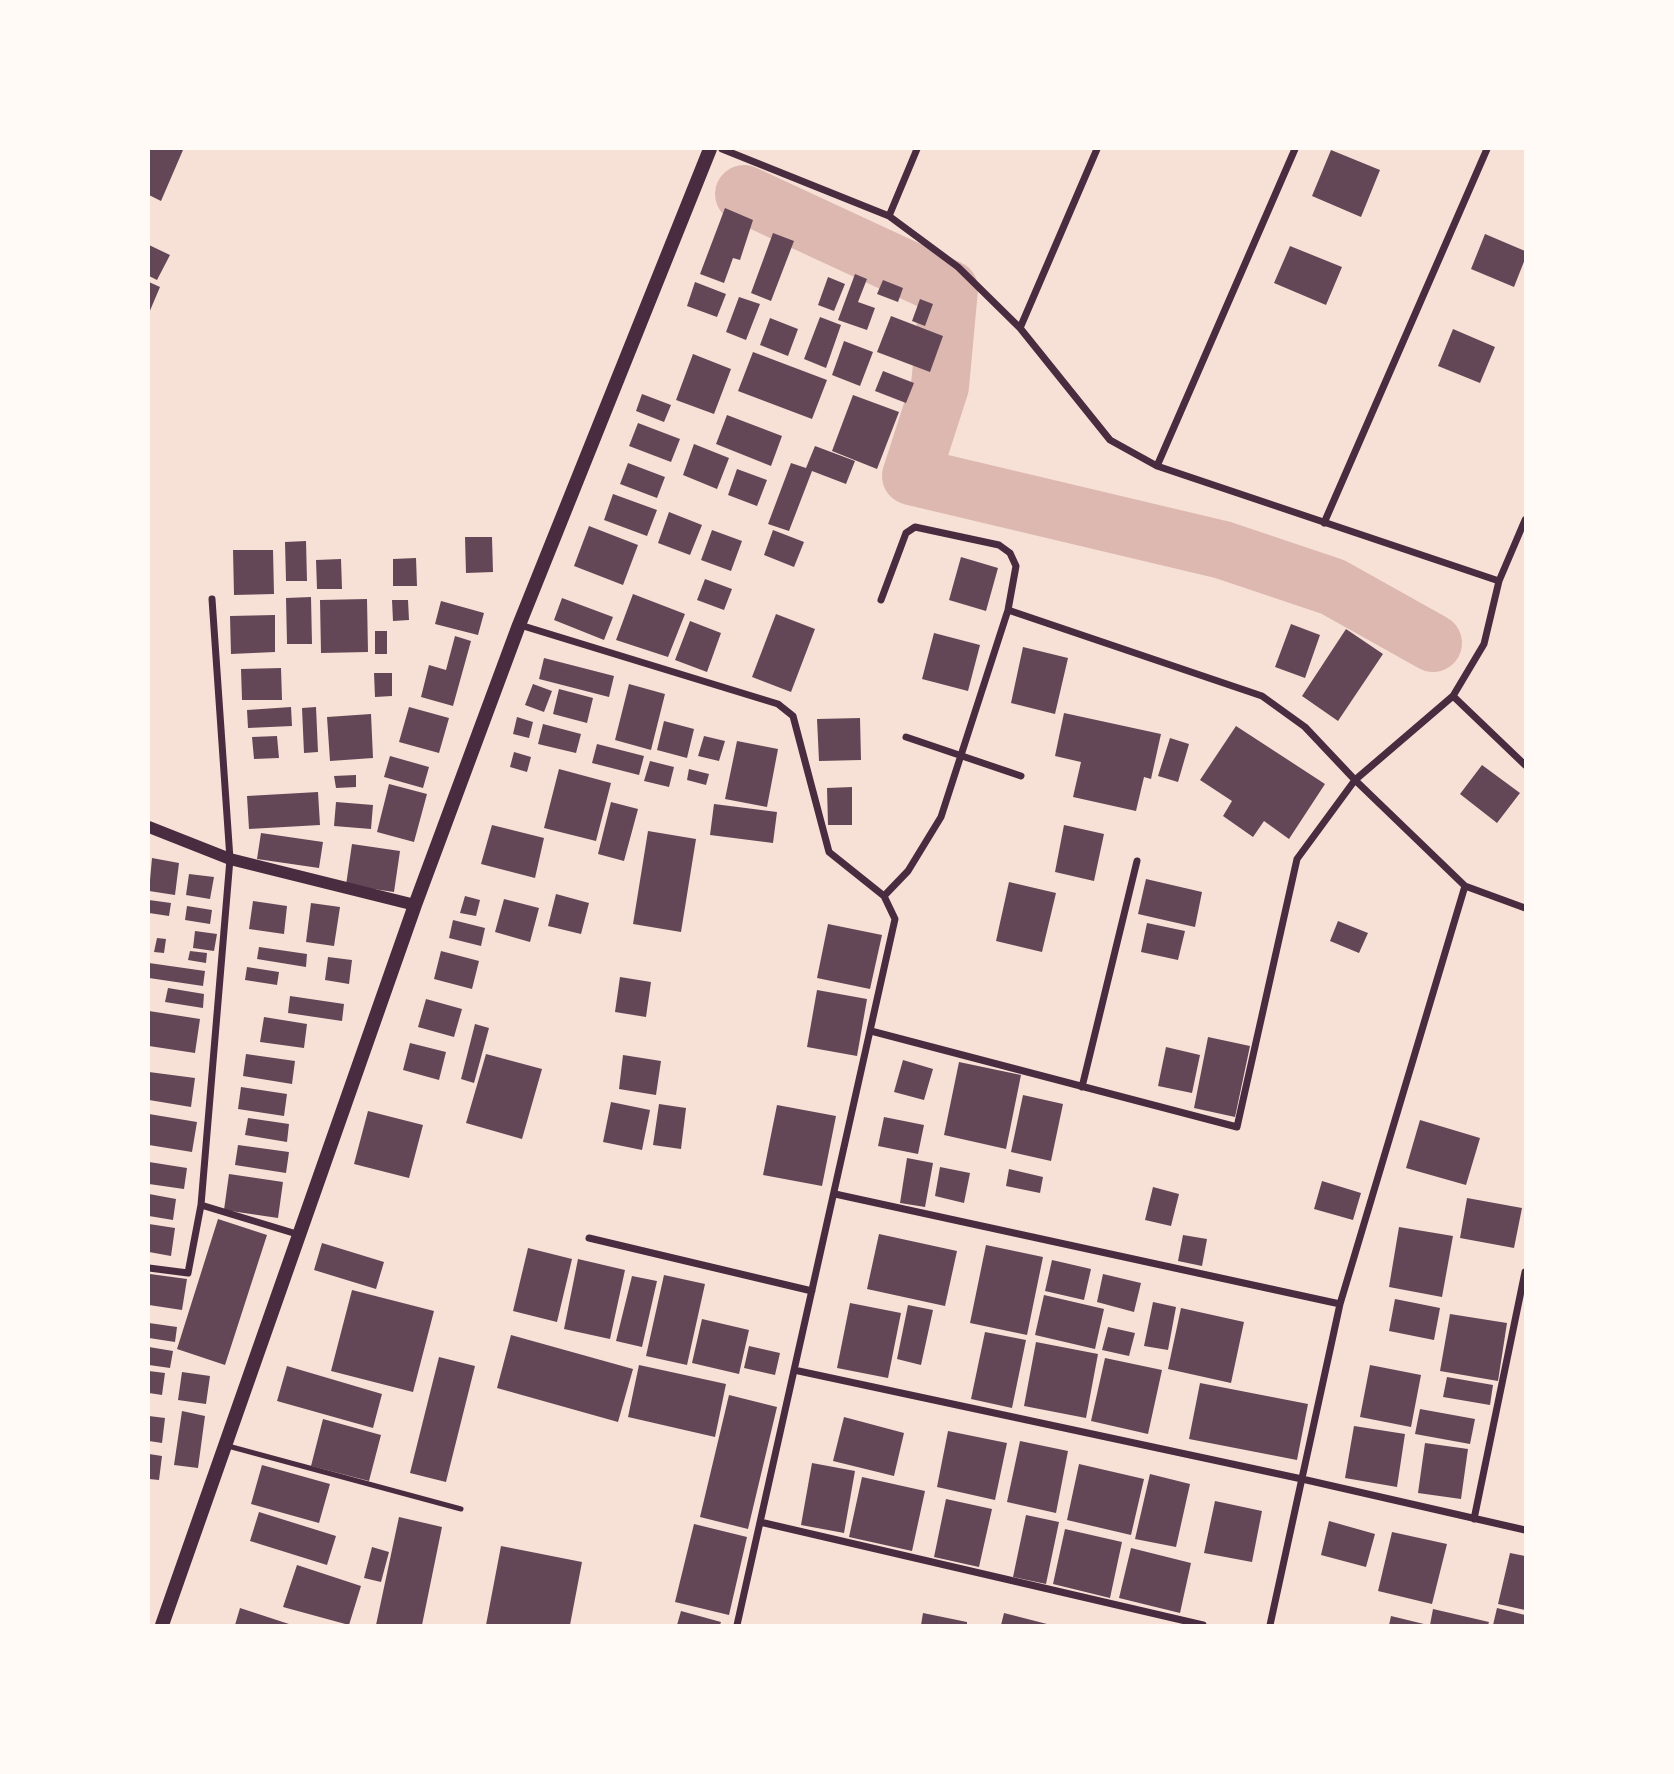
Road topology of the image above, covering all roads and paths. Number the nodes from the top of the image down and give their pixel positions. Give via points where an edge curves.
1 (710, 149) edge
2 (722, 149) edge
3 (917, 149) edge
4 (1097, 149) edge
5 (1295, 149) edge
6 (1487, 149) edge
7 (889, 216) junction
8 (1020, 328) junction
9 (1157, 466) junction
10 (1525, 520) edge
11 (1324, 523) junction
12 (1499, 582) junction
13 (212, 599) dead end
14 (881, 600) dead end
15 (1008, 610) junction
16 (519, 625) junction
17 (1453, 696) junction
18 (906, 737) dead end
19 (959, 755) junction
20 (1525, 765) edge
21 (1021, 776) dead end
22 (1355, 780) junction
23 (149, 827) edge
24 (230, 859) junction
25 (1137, 860) dead end
26 (1465, 886) junction
27 (884, 896) junction
28 (415, 905) junction
29 (1525, 908) edge
30 (871, 1031) junction
31 (1082, 1087) junction
32 (835, 1194) junction
33 (201, 1205) junction
34 (300, 1235) junction
35 (589, 1238) dead end
36 (149, 1268) edge
37 (1525, 1272) edge
38 (812, 1291) junction
39 (1340, 1304) junction
40 (794, 1370) junction
41 (225, 1445) junction
42 (1302, 1479) junction
43 (461, 1509) dead end
44 (1474, 1518) junction
45 (760, 1522) junction
46 (1525, 1530) edge
47 (162, 1625) edge
48 (737, 1625) edge
49 (1203, 1625) edge
50 (1270, 1625) edge

1 - 16 main road
2 - 7 street
3 - 7 street
4 - 8 street
5 - 9 street
6 - 11 street
7 - 8 street via 958,267
8 - 9 street via 1110,440
9 - 11 street
10 - 12 street
11 - 12 street
12 - 17 street via 1483,644
13 - 24 street
14 - 15 street via 906,533 915,527 999,545 1010,553 1016,566
15 - 19 street
15 - 22 street via 1262,696 1305,727
16 - 27 street via 778,704 793,716 829,852
16 - 28 main road
17 - 20 street
17 - 22 street
18 - 19 street
19 - 21 street
19 - 27 street via 942,817 908,871
22 - 26 street
22 - 31 street via 1297,859 1237,1127
23 - 24 street
24 - 28 street
24 - 33 street
25 - 31 street
26 - 29 street
26 - 39 street
27 - 30 street via 895,919
28 - 34 main road
30 - 31 street
30 - 32 street
32 - 38 street
32 - 39 street
33 - 34 street
33 - 36 street via 188,1273
34 - 41 main road
35 - 38 street
37 - 44 street
38 - 40 street
39 - 42 street
40 - 42 street
40 - 45 street
41 - 43 lane
41 - 47 main road
42 - 44 street
42 - 50 street
44 - 46 street
45 - 48 street
45 - 49 street

